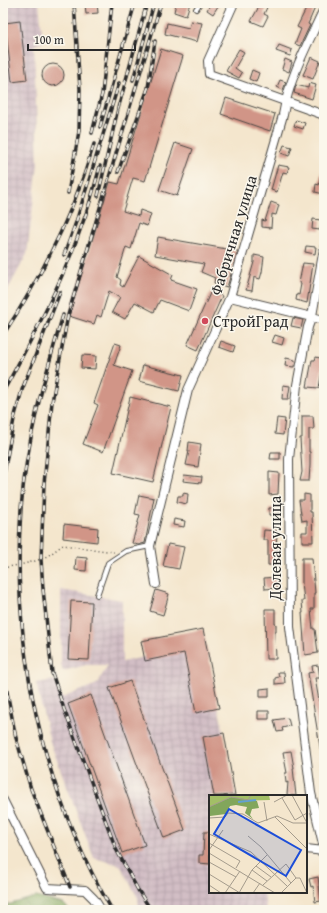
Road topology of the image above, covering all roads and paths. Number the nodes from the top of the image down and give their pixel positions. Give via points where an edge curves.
1 (200, 3) edge
2 (234, 3) edge
3 (196, 9) dead end
4 (324, 9) edge
5 (285, 100) junction
6 (324, 115) edge
7 (324, 248) edge
8 (230, 297) junction
9 (312, 316) junction
10 (324, 320) edge
11 (150, 546) junction
12 (122, 553) junction
13 (3, 568) edge
14 (156, 584) dead end
15 (97, 595) dead end
16 (3, 800) edge
17 (307, 849) edge
18 (324, 850) edge
19 (101, 910) edge

1 - 3 lane
2 - 5 street via 208,61 209,74
4 - 5 street, Фабричная улица
5 - 6 street
5 - 8 street, Фабричная улица via 283,116
7 - 9 street, Долевая улица
8 - 9 street
8 - 11 street, Фабричная улица via 188,390
9 - 10 street
9 - 18 street, Долевая улица via 297,385 289,459 290,627 311,793
11 - 12 lane
11 - 14 street, Фабричная улица
12 - 13 path via 63,545 41,559
12 - 15 lane via 108,563
16 - 19 street via 47,888 85,890
17 - 18 street

